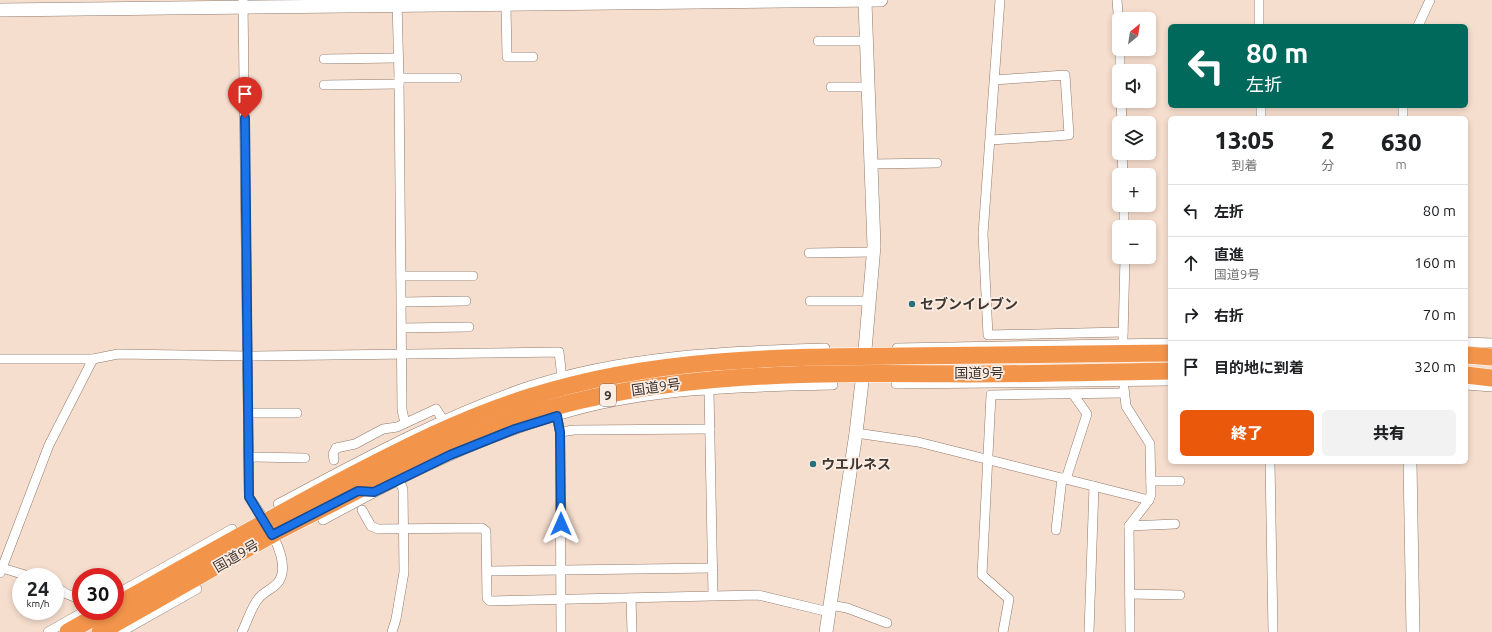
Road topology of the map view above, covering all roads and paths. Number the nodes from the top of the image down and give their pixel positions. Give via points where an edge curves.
1 (881, 0) edge
2 (1000, 0) edge
3 (1117, 0) edge
4 (1259, 0) edge
5 (1430, 0) edge
6 (865, 1) edge
7 (397, 3) edge
8 (501, 3) edge
9 (88, 4) edge
10 (243, 4) edge
11 (341, 4) edge
12 (0, 10) edge
13 (1118, 12) edge
14 (1259, 24) edge
15 (1419, 24) edge
16 (818, 41) dead end
17 (866, 41) junction
18 (533, 57) dead end
19 (398, 58) junction
20 (324, 59) dead end
21 (457, 78) dead end
22 (995, 80) junction
23 (399, 81) junction
24 (324, 85) dead end
25 (868, 86) junction
26 (831, 87) dead end
27 (991, 140) junction
28 (937, 163) dead end
29 (871, 164) junction
30 (873, 252) junction
31 (809, 253) dead end
32 (1125, 264) edge
33 (401, 276) junction
34 (473, 276) dead end
35 (466, 301) dead end
36 (810, 301) dead end
37 (869, 301) junction
38 (402, 302) junction
39 (469, 327) dead end
40 (402, 328) junction
41 (1123, 332) junction
42 (1468, 342) edge
43 (1168, 343) edge
44 (1492, 343) edge
45 (1123, 344) junction
46 (824, 348) dead end
47 (896, 348) dead end
48 (1052, 349) junction
49 (927, 351) junction
50 (1168, 353) edge
51 (402, 354) junction
52 (754, 355) junction
53 (1468, 355) edge
54 (249, 356) junction
55 (1492, 357) edge
56 (0, 359) edge
57 (93, 359) junction
58 (864, 364) junction
59 (1168, 371) edge
60 (1092, 372) junction
61 (968, 374) junction
62 (1468, 375) edge
63 (802, 376) junction
64 (562, 378) junction
65 (1492, 378) edge
66 (1168, 381) edge
67 (1123, 382) junction
68 (1078, 383) junction
69 (896, 384) dead end
70 (983, 384) junction
71 (833, 385) dead end
72 (1468, 385) edge
73 (788, 386) junction
74 (1492, 387) edge
75 (709, 390) junction
76 (624, 392) junction
77 (1124, 393) junction
78 (1073, 394) junction
79 (610, 404) junction
80 (249, 413) junction
81 (297, 413) dead end
82 (557, 416) junction
83 (443, 420) junction
84 (405, 424) junction
85 (710, 429) junction
86 (560, 432) junction
87 (856, 433) junction
88 (454, 448) junction
89 (249, 458) junction
90 (305, 458) dead end
91 (334, 460) dead end
92 (989, 460) junction
93 (1270, 464) edge
94 (1410, 464) edge
95 (1064, 479) junction
96 (399, 480) junction
97 (1151, 481) junction
98 (1180, 481) dead end
99 (1094, 486) junction
100 (366, 492) junction
101 (299, 498) junction
102 (1149, 500) junction
103 (278, 504) dead end
104 (362, 510) dead end
105 (323, 520) dead end
106 (1175, 524) dead end
107 (1129, 526) junction
108 (268, 528) junction
109 (232, 529) dead end
110 (404, 529) junction
111 (1056, 530) dead end
112 (713, 568) junction
113 (1, 569) edge
114 (561, 570) junction
115 (487, 571) junction
116 (12, 572) edge
117 (147, 577) junction
118 (164, 578) junction
119 (194, 585) junction
120 (124, 589) edge
121 (1130, 594) junction
122 (713, 595) junction
123 (1180, 595) dead end
124 (631, 598) junction
125 (561, 600) junction
126 (124, 601) edge
127 (829, 608) junction
128 (72, 618) edge
129 (89, 620) edge
130 (887, 623) dead end
131 (48, 632) edge
132 (68, 632) edge
133 (100, 632) edge
134 (121, 632) edge
135 (242, 632) edge
136 (392, 632) edge
137 (561, 632) edge
138 (632, 632) edge
139 (826, 632) edge
140 (1003, 632) edge
141 (1089, 632) edge
142 (1130, 632) edge
143 (1273, 632) edge
144 (1413, 632) edge

1 - 6 street
2 - 22 street
3 - 13 street
4 - 14 street
5 - 15 street
6 - 8 street
6 - 17 street
7 - 8 street
7 - 11 street
7 - 19 street
8 - 18 street via 507,57
9 - 10 street
9 - 12 street
10 - 11 street
10 - 54 street
16 - 17 street
17 - 25 street
19 - 20 street
19 - 23 street
21 - 23 street
22 - 27 street
22 - 27 street via 1064,74 1069,135
23 - 24 street
23 - 33 street
25 - 26 street
25 - 29 street
27 - 41 street via 983,234 988,335
28 - 29 street
29 - 30 street
30 - 31 street
30 - 37 street
32 - 41 street
33 - 34 street
33 - 38 street
35 - 38 street
36 - 37 street
37 - 58 street
38 - 40 street
39 - 40 street
40 - 51 street
41 - 45 street
42 - 44 street
43 - 45 street
45 - 48 street
46 - 52 street
47 - 49 street
48 - 49 highway, 国道9号 / 9
48 - 50 highway, 国道9号 / 9
49 - 58 highway, 国道9号 / 9
51 - 54 street
51 - 64 street via 559,352
51 - 84 street via 402,410
52 - 58 highway, 国道9号 / 9
52 - 64 street via 717,352 655,359 591,370
52 - 101 highway, 国道9号 / 9 via 588,380 533,395 478,414 420,439
53 - 55 highway
54 - 57 street via 118,354
54 - 80 street
56 - 57 street
57 - 113 street via 49,445
58 - 61 highway, 国道9号 / 9
58 - 63 highway, 国道9号 / 9
58 - 87 street
59 - 60 highway, 国道9号 / 9
60 - 61 highway, 国道9号 / 9
60 - 68 street
61 - 70 street
62 - 65 highway
63 - 73 street
63 - 76 highway, 国道9号 / 9 via 715,379
64 - 83 street via 528,387
66 - 67 street
67 - 68 street
67 - 77 street
68 - 70 street
69 - 70 street
71 - 73 street
72 - 74 street
73 - 75 street
75 - 79 street
75 - 85 street
76 - 79 street
76 - 88 highway, 国道9号 / 9 via 534,413
77 - 78 street
77 - 97 street via 1126,406 1150,444
78 - 92 street via 991,396
78 - 95 street via 1087,414
79 - 82 street
80 - 81 street
80 - 89 street
82 - 86 street
82 - 88 street
83 - 84 street via 436,409
83 - 101 street via 398,440
84 - 91 street via 383,429 355,444 336,448
85 - 86 street
85 - 112 street
86 - 114 street
87 - 92 street via 918,442
87 - 127 street
88 - 96 street
88 - 100 highway, 国道9号 / 9 via 424,456
89 - 90 street
89 - 108 street via 249,497
92 - 95 street
92 - 140 street via 982,575 1010,599
93 - 143 street
94 - 144 street
95 - 99 street
95 - 111 street
96 - 100 street
96 - 110 street via 403,489
97 - 98 street
97 - 102 street
99 - 102 street
99 - 141 street
100 - 105 street
100 - 108 highway, 国道9号 / 9
101 - 103 street
101 - 108 highway, 国道9号 / 9
102 - 107 street
104 - 110 street via 371,526 378,529
106 - 107 street
107 - 121 street
108 - 118 highway, 国道9号 / 9
108 - 119 highway, 国道9号 / 9
108 - 135 street via 283,560 284,570 274,588 258,599
109 - 117 street
110 - 115 street via 482,528 486,531
110 - 136 street via 404,572
112 - 114 street
112 - 122 street
113 - 116 street
114 - 115 street
114 - 125 street
115 - 125 street via 487,598 490,601
117 - 118 street
117 - 120 street
118 - 126 highway, 国道9号 / 9
119 - 133 highway, 国道9号 / 9
119 - 134 street via 183,597
121 - 123 street
121 - 142 street
122 - 124 street
122 - 127 street via 758,595
124 - 125 street
124 - 138 street
125 - 137 street
127 - 130 street via 847,608
127 - 139 street
128 - 131 street
129 - 132 highway

